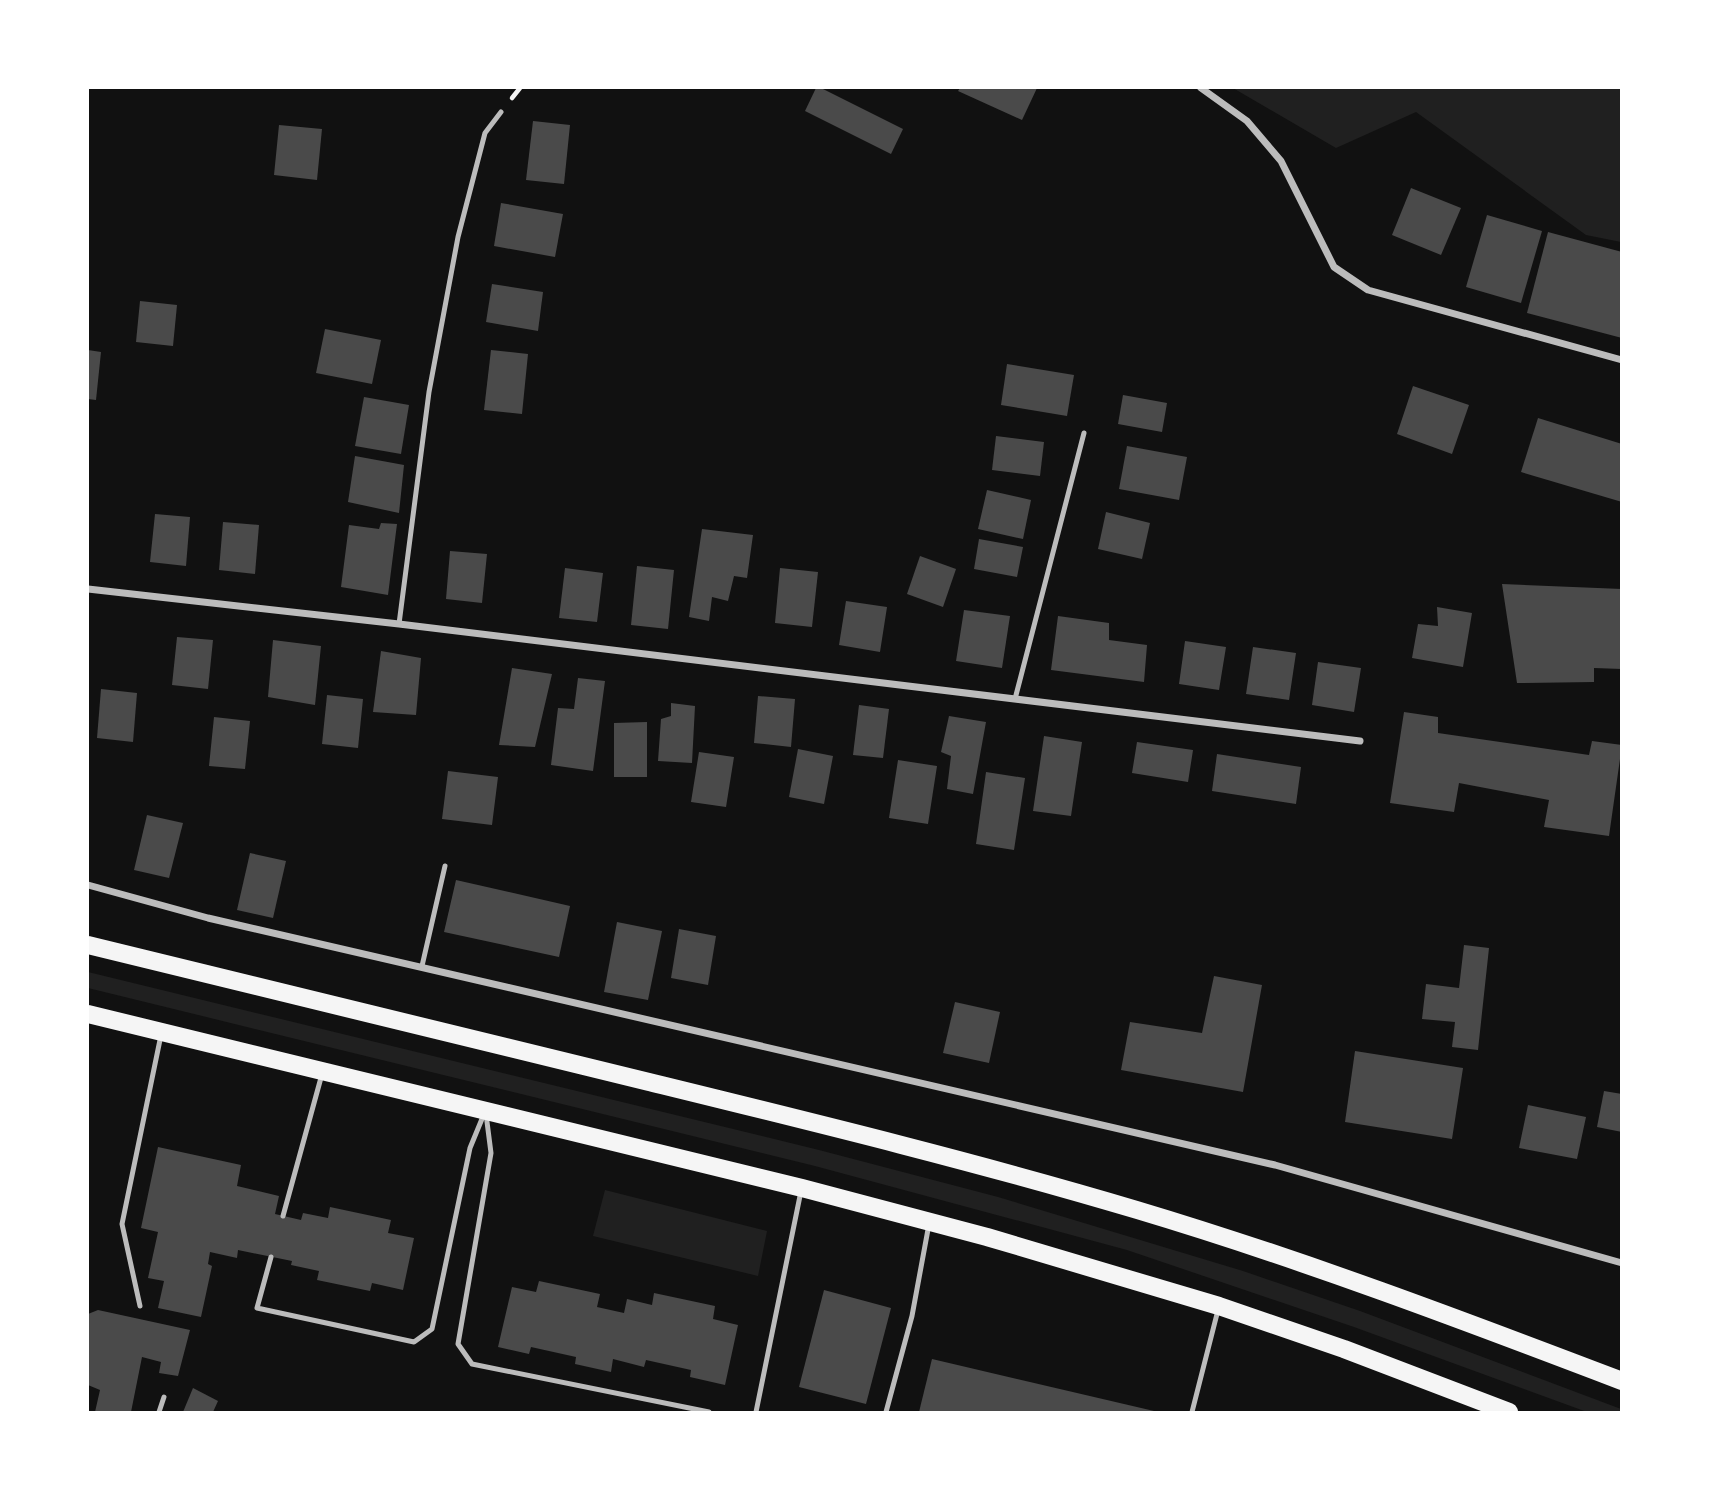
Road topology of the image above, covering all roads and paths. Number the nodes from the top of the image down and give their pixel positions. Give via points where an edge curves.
1 (1201, 88) edge
2 (501, 112) dead end
3 (1622, 360) edge
4 (1084, 433) dead end
5 (88, 589) edge
6 (398, 624) junction
7 (1015, 699) junction
8 (1360, 741) dead end
9 (445, 866) dead end
10 (88, 885) edge
11 (88, 945) edge
12 (422, 966) junction
13 (88, 1014) edge
14 (162, 1032) junction
15 (323, 1071) junction
16 (485, 1111) junction
17 (802, 1188) junction
18 (283, 1216) dead end
19 (929, 1221) junction
20 (271, 1257) dead end
21 (1622, 1263) edge
22 (140, 1306) dead end
23 (1219, 1306) junction
24 (1622, 1381) edge
25 (164, 1397) dead end
26 (1473, 1406) edge
27 (159, 1412) edge
28 (709, 1412) edge
29 (756, 1412) edge
30 (886, 1412) edge
31 (1192, 1412) edge
32 (1509, 1412) edge

1 - 3 street via 1247,121 1281,162 1334,267 1368,290
2 - 6 lane via 485,133 458,237 429,392
4 - 7 lane
5 - 6 street
6 - 7 street
7 - 8 street
9 - 12 lane
10 - 12 street via 208,918
11 - 24 main road via 1004,1172 1250,1246
12 - 21 street via 1275,1165
13 - 14 main road
14 - 15 main road
14 - 22 lane via 122,1224
15 - 16 main road
15 - 18 lane
16 - 17 main road
16 - 20 lane via 470,1148 432,1329 414,1342 257,1308
16 - 28 lane via 491,1153 458,1344 472,1364
17 - 19 main road
17 - 29 lane
19 - 23 main road
19 - 30 lane via 912,1316
23 - 26 main road via 1345,1349
23 - 31 lane
25 - 27 lane
26 - 32 main road

